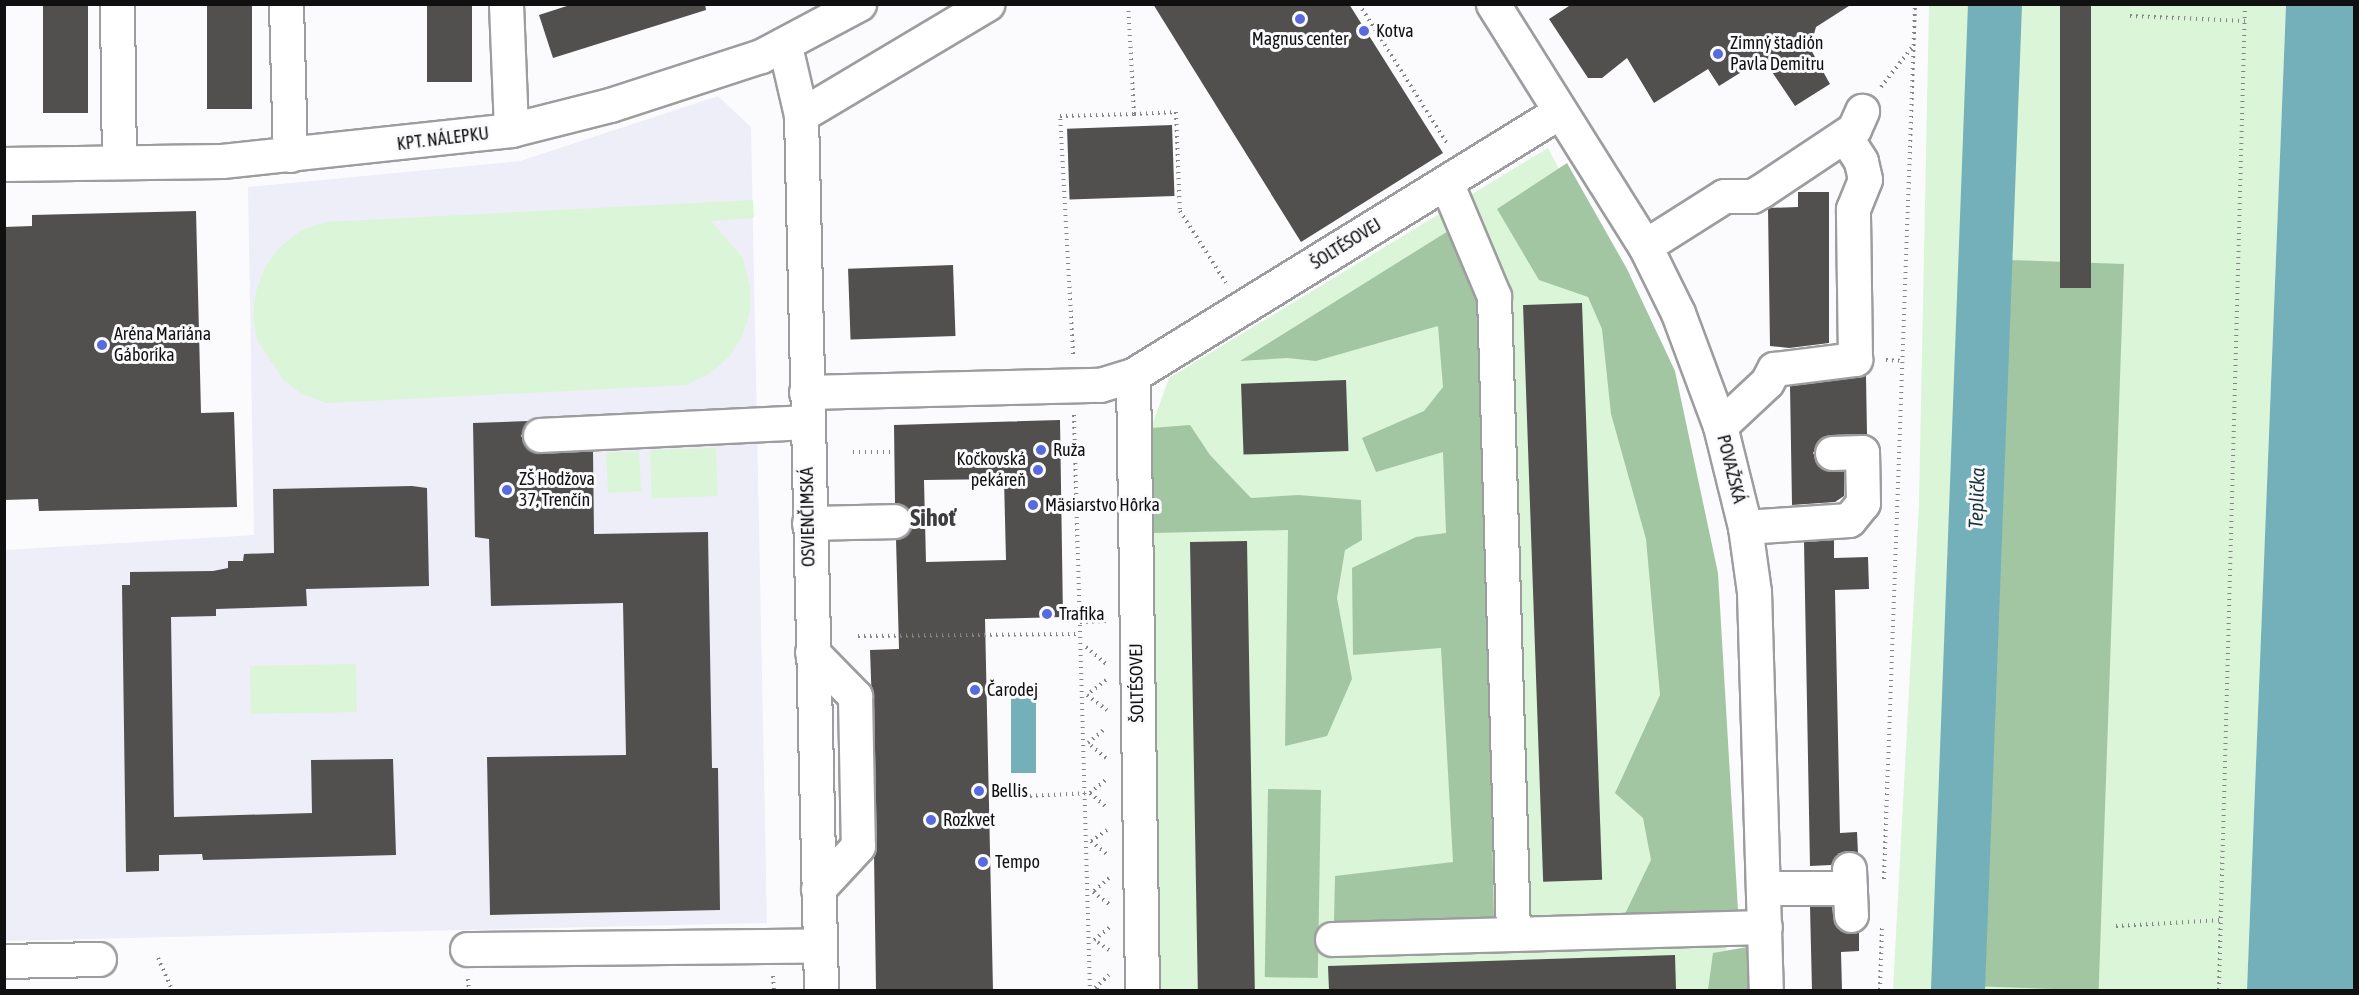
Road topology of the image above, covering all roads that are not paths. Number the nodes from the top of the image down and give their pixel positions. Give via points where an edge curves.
1 (117, 4) edge
2 (286, 4) edge
3 (506, 4) edge
4 (859, 4) edge
5 (987, 4) edge
6 (1493, 4) edge
7 (785, 46) junction
8 (1559, 112) junction
9 (801, 115) junction
10 (511, 130) junction
11 (290, 155) junction
12 (119, 162) junction
13 (4, 164) edge
14 (1446, 182) junction
15 (1645, 246) junction
16 (1132, 375) junction
17 (806, 407) junction
18 (1720, 426) junction
19 (540, 435) dead end
20 (1832, 453) dead end
21 (894, 522) dead end
22 (809, 523) junction
23 (1745, 527) junction
24 (1764, 888) junction
25 (1858, 898) road end
26 (1766, 927) junction
27 (1514, 934) junction
28 (1332, 939) dead end
29 (820, 945) junction
30 (467, 949) dead end
31 (99, 959) dead end
32 (4, 961) edge
33 (821, 990) edge
34 (1142, 990) edge
35 (1766, 990) edge

1 - 12 street
2 - 11 street
3 - 10 street
4 - 7 street, KPT. NÁLEPKU
5 - 9 street
6 - 8 street, POVAŽSKÁ
7 - 9 street, OSVIENČIMSKÁ
7 - 10 street, KPT. NÁLEPKU via 666,88
8 - 14 street, ŠOLTÉSOVEJ
8 - 15 street, POVAŽSKÁ
9 - 17 street, OSVIENČIMSKÁ
10 - 11 street, KPT. NÁLEPKU
11 - 12 street, KPT. NÁLEPKU
12 - 13 street, KPT. NÁLEPKU
14 - 16 street, ŠOLTÉSOVEJ
14 - 27 street via 1494,296
15 - 18 street, POVAŽSKÁ via 1678,313
15 - 18 street via 1724,196 1752,196 1853,123 1865,179 1853,209 1855,359 1774,369 1767,382
16 - 17 street, ŠOLTÉSOVEJ via 1100,385
16 - 34 street, ŠOLTÉSOVEJ
17 - 19 street, ŠOLTÉSOVEJ
17 - 22 street, OSVIENČIMSKÁ
18 - 23 street, POVAŽSKÁ
20 - 23 street via 1862,452 1863,503 1849,520
21 - 22 street
22 - 29 street, OSVIENČIMSKÁ
23 - 24 street, POVAŽSKÁ via 1758,644
24 - 25 street
24 - 26 street, POVAŽSKÁ
26 - 27 street
26 - 35 street, POVAŽSKÁ
27 - 28 street
29 - 30 street
29 - 33 street, OSVIENČIMSKÁ
31 - 32 street

